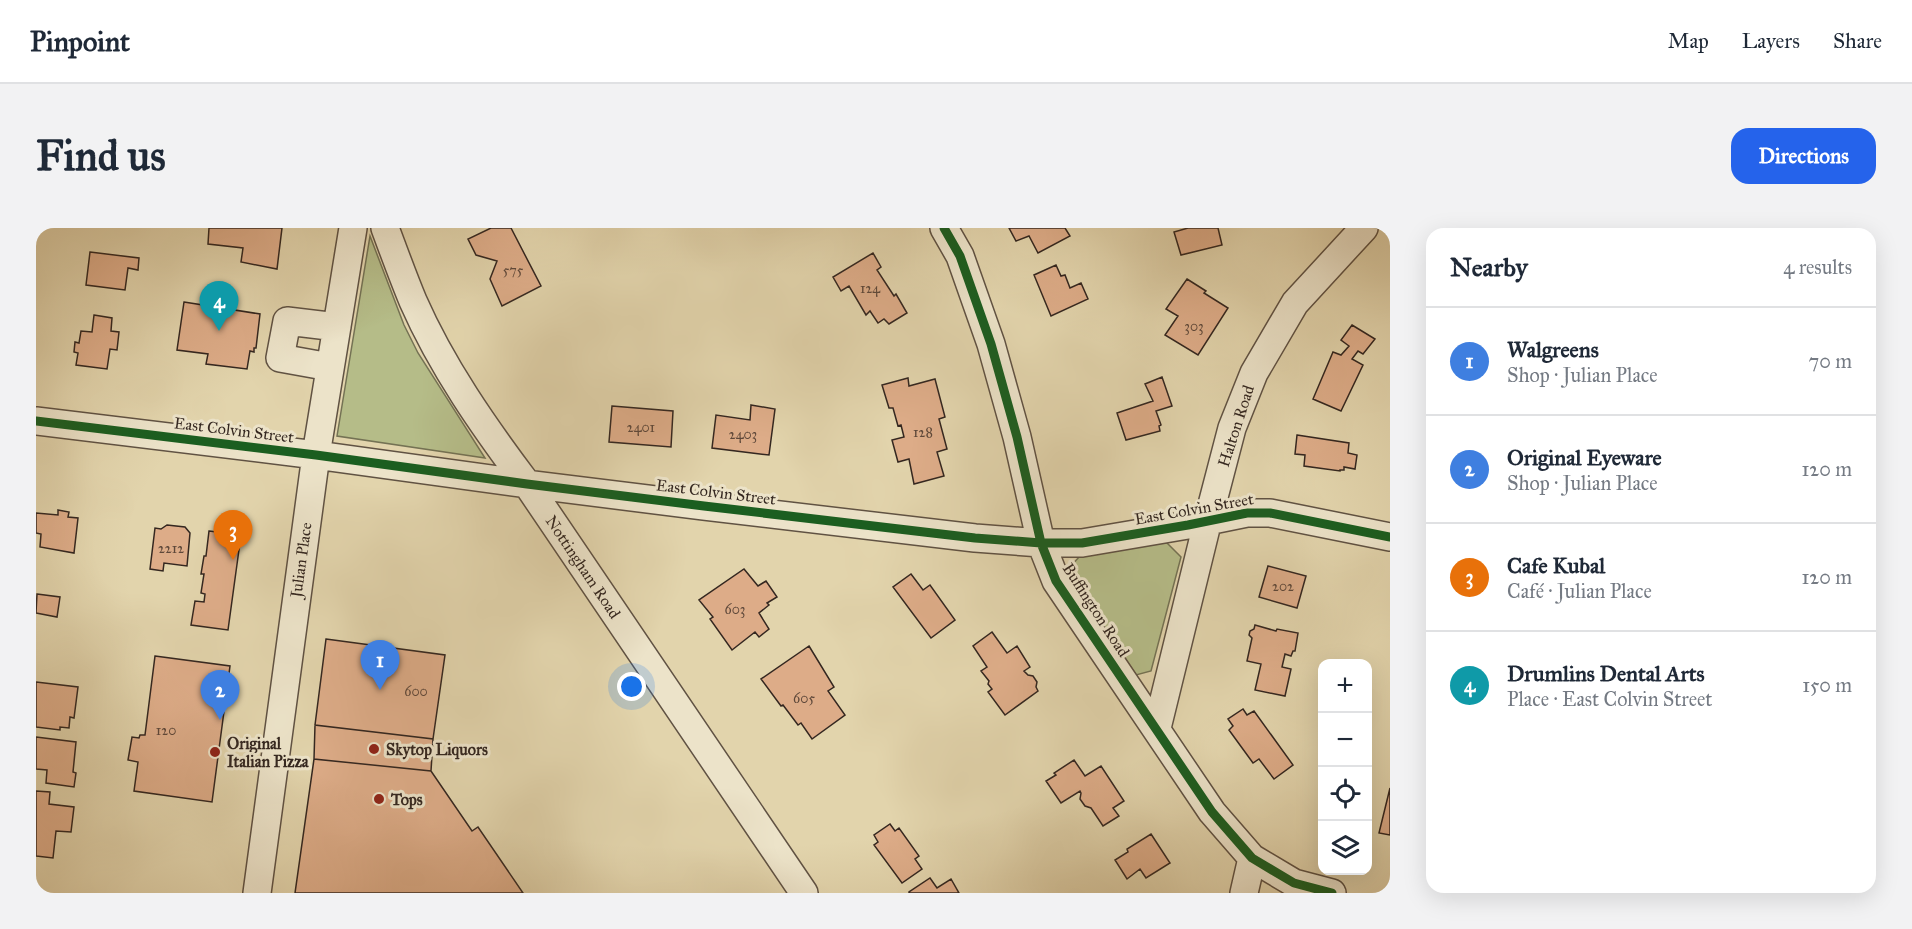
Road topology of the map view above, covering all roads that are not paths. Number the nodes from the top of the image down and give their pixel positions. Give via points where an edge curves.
1 (353, 228) edge
2 (385, 228) edge
3 (944, 228) edge
4 (1364, 228) edge
5 (336, 327) junction
6 (330, 367) junction
7 (36, 421) edge
8 (316, 455) junction
9 (527, 484) junction
10 (1208, 520) junction
11 (1390, 537) edge
12 (1041, 543) junction
13 (1157, 728) junction
14 (1252, 858) junction
15 (257, 893) edge
16 (803, 893) edge
17 (1244, 893) edge
18 (1332, 893) edge

1 - 5 street, Julian Place
2 - 9 street, Nottingham Road via 414,302 446,363 486,429
3 - 12 street, Buffington Road via 960,256 991,344
4 - 10 street, Halton Road via 1295,303 1254,373 1232,428
5 - 6 street, Julian Place
5 - 6 street via 287,321 280,358
6 - 8 street, Julian Place
7 - 8 street, East Colvin Street
8 - 9 street, East Colvin Street
8 - 15 street, Julian Place
9 - 12 street, East Colvin Street
9 - 16 street, Nottingham Road
10 - 11 street, East Colvin Street via 1270,513
10 - 12 street, East Colvin Street via 1082,543
10 - 13 street, Halton Road
12 - 13 street, Buffington Road via 1056,581
13 - 14 street, Buffington Road via 1212,812
14 - 17 street
14 - 18 street, Buffington Road via 1294,883

